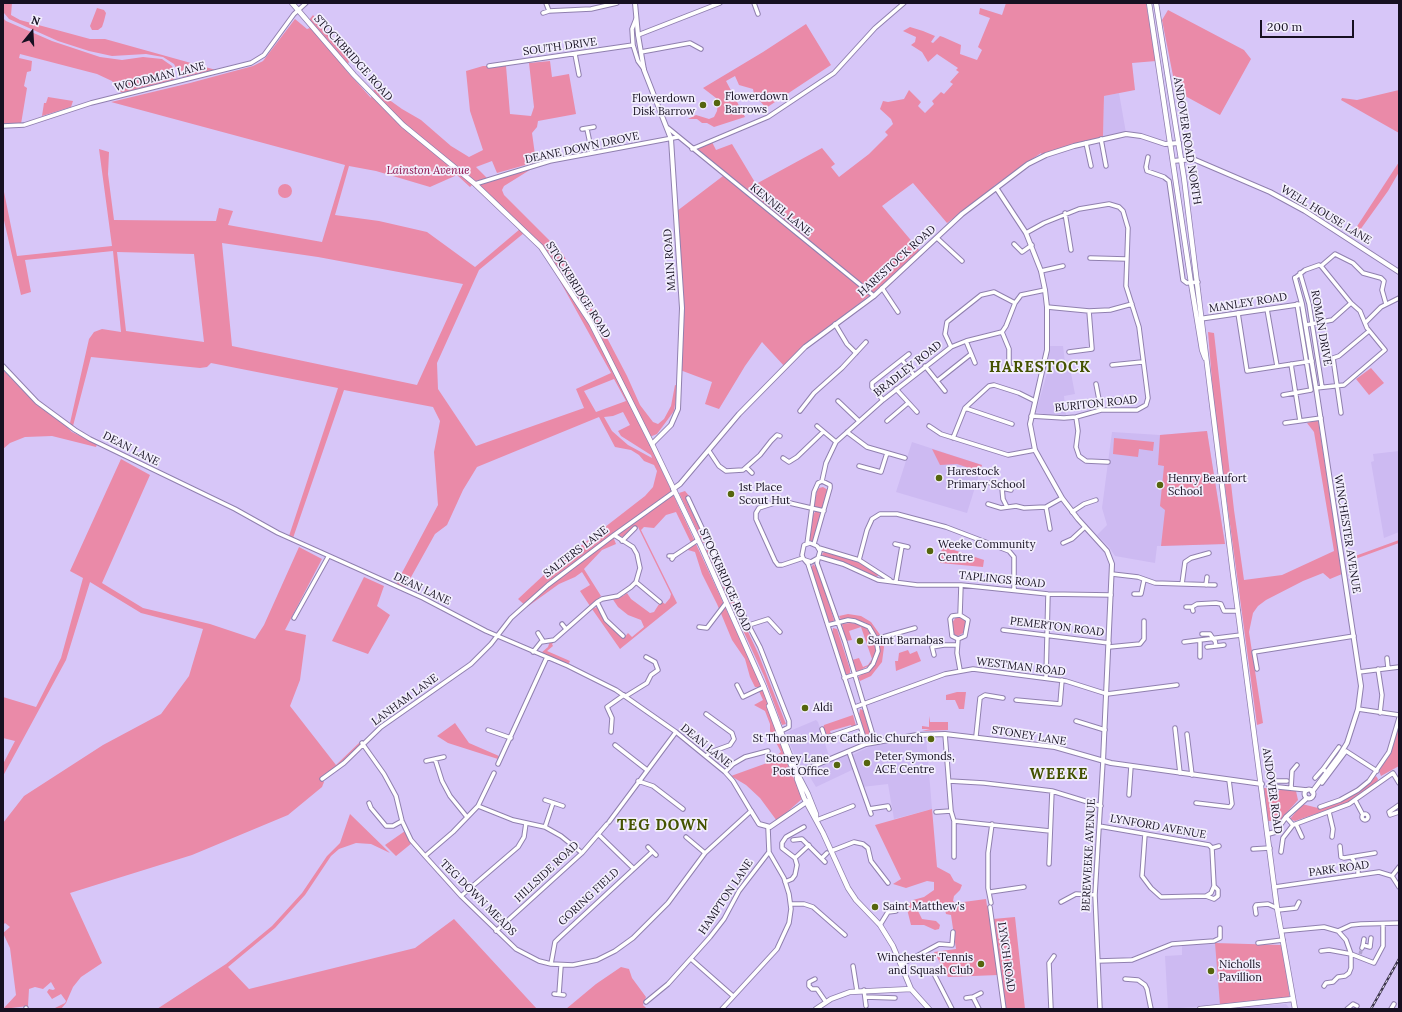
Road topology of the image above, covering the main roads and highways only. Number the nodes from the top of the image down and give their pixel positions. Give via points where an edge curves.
1 (292, 3) edge
2 (1149, 3) edge
3 (1156, 3) edge
4 (1205, 360) junction
5 (1233, 574) joint
6 (911, 989) junction
7 (1293, 1000) junction
8 (816, 1009) edge
9 (929, 1009) edge
10 (1200, 1009) edge
11 (1295, 1009) edge

1 - 6 main road, STOCKBRIDGE ROAD via 354,75 403,125 475,184 541,247 591,323 702,548 770,701 792,768 797,773 829,852 852,896 880,925 902,964
2 - 4 main road, ANDOVER ROAD NORTH
3 - 4 main road, ANDOVER ROAD NORTH via 1179,143 1203,318
4 - 5 main road, ANDOVER ROAD NORTH
5 - 7 main road, ANDOVER ROAD via 1281,931
6 - 8 main road via 857,991 826,1002
6 - 9 main road, STOCKBRIDGE ROAD
7 - 10 main road
7 - 11 main road, ANDOVER ROAD

